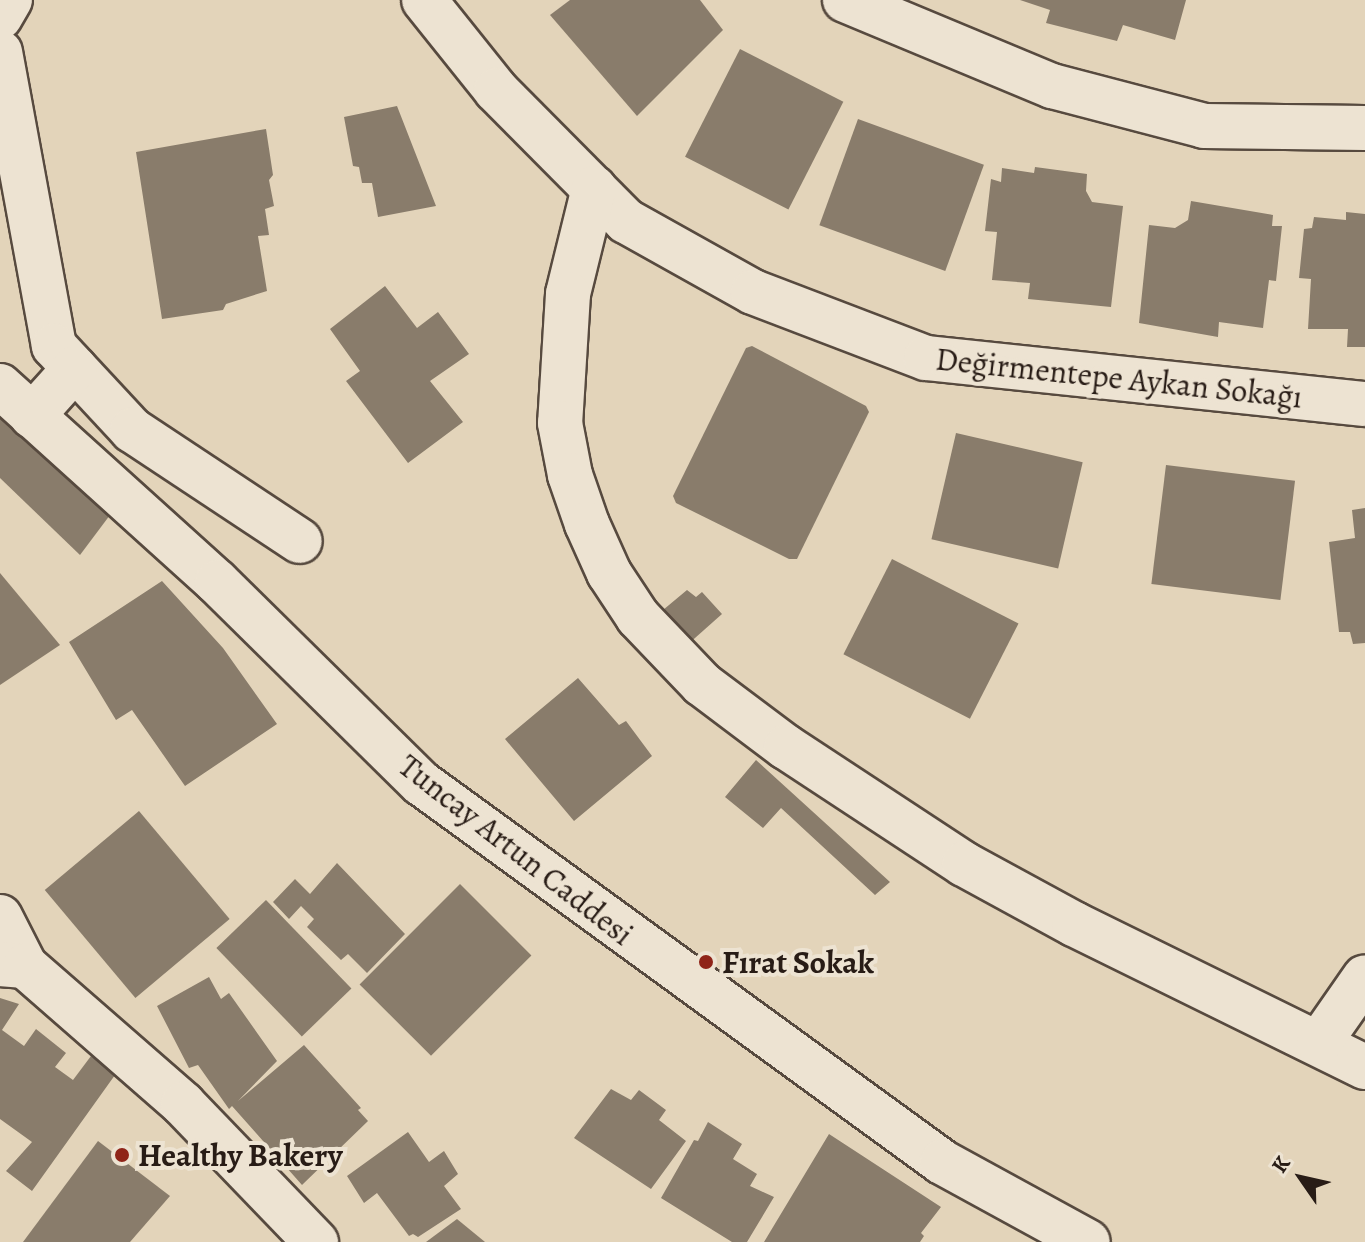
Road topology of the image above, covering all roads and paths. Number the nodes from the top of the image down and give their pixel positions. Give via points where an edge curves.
1 (10, 0) edge
2 (424, 0) edge
3 (845, 0) edge
4 (0, 17) edge
5 (0, 52) edge
6 (1365, 128) edge
7 (594, 188) junction
8 (75, 368) junction
9 (0, 386) edge
10 (1365, 404) edge
11 (32, 416) junction
12 (300, 541) dead end
13 (0, 917) edge
14 (13, 965) edge
15 (1365, 977) edge
16 (1319, 1043) junction
17 (1365, 1067) edge
18 (316, 1242) edge
19 (1088, 1242) edge

1 - 4 street
2 - 7 street, Değirmentepe Aykan Sokağı via 496,90
3 - 6 street via 1052,86 1204,126
5 - 8 street via 54,346
7 - 10 street, Değirmentepe Aykan Sokağı via 626,221 753,292 926,358
7 - 16 street via 568,294 560,423 587,524 609,573 638,617 702,684 925,840 1074,924
8 - 11 street
8 - 12 street via 132,430
9 - 11 street, Tuncay Artun Caddesi
11 - 19 street, Tuncay Artun Caddesi via 217,582 421,783 942,1162
13 - 14 street
14 - 18 street via 183,1104
15 - 16 street
16 - 17 street

